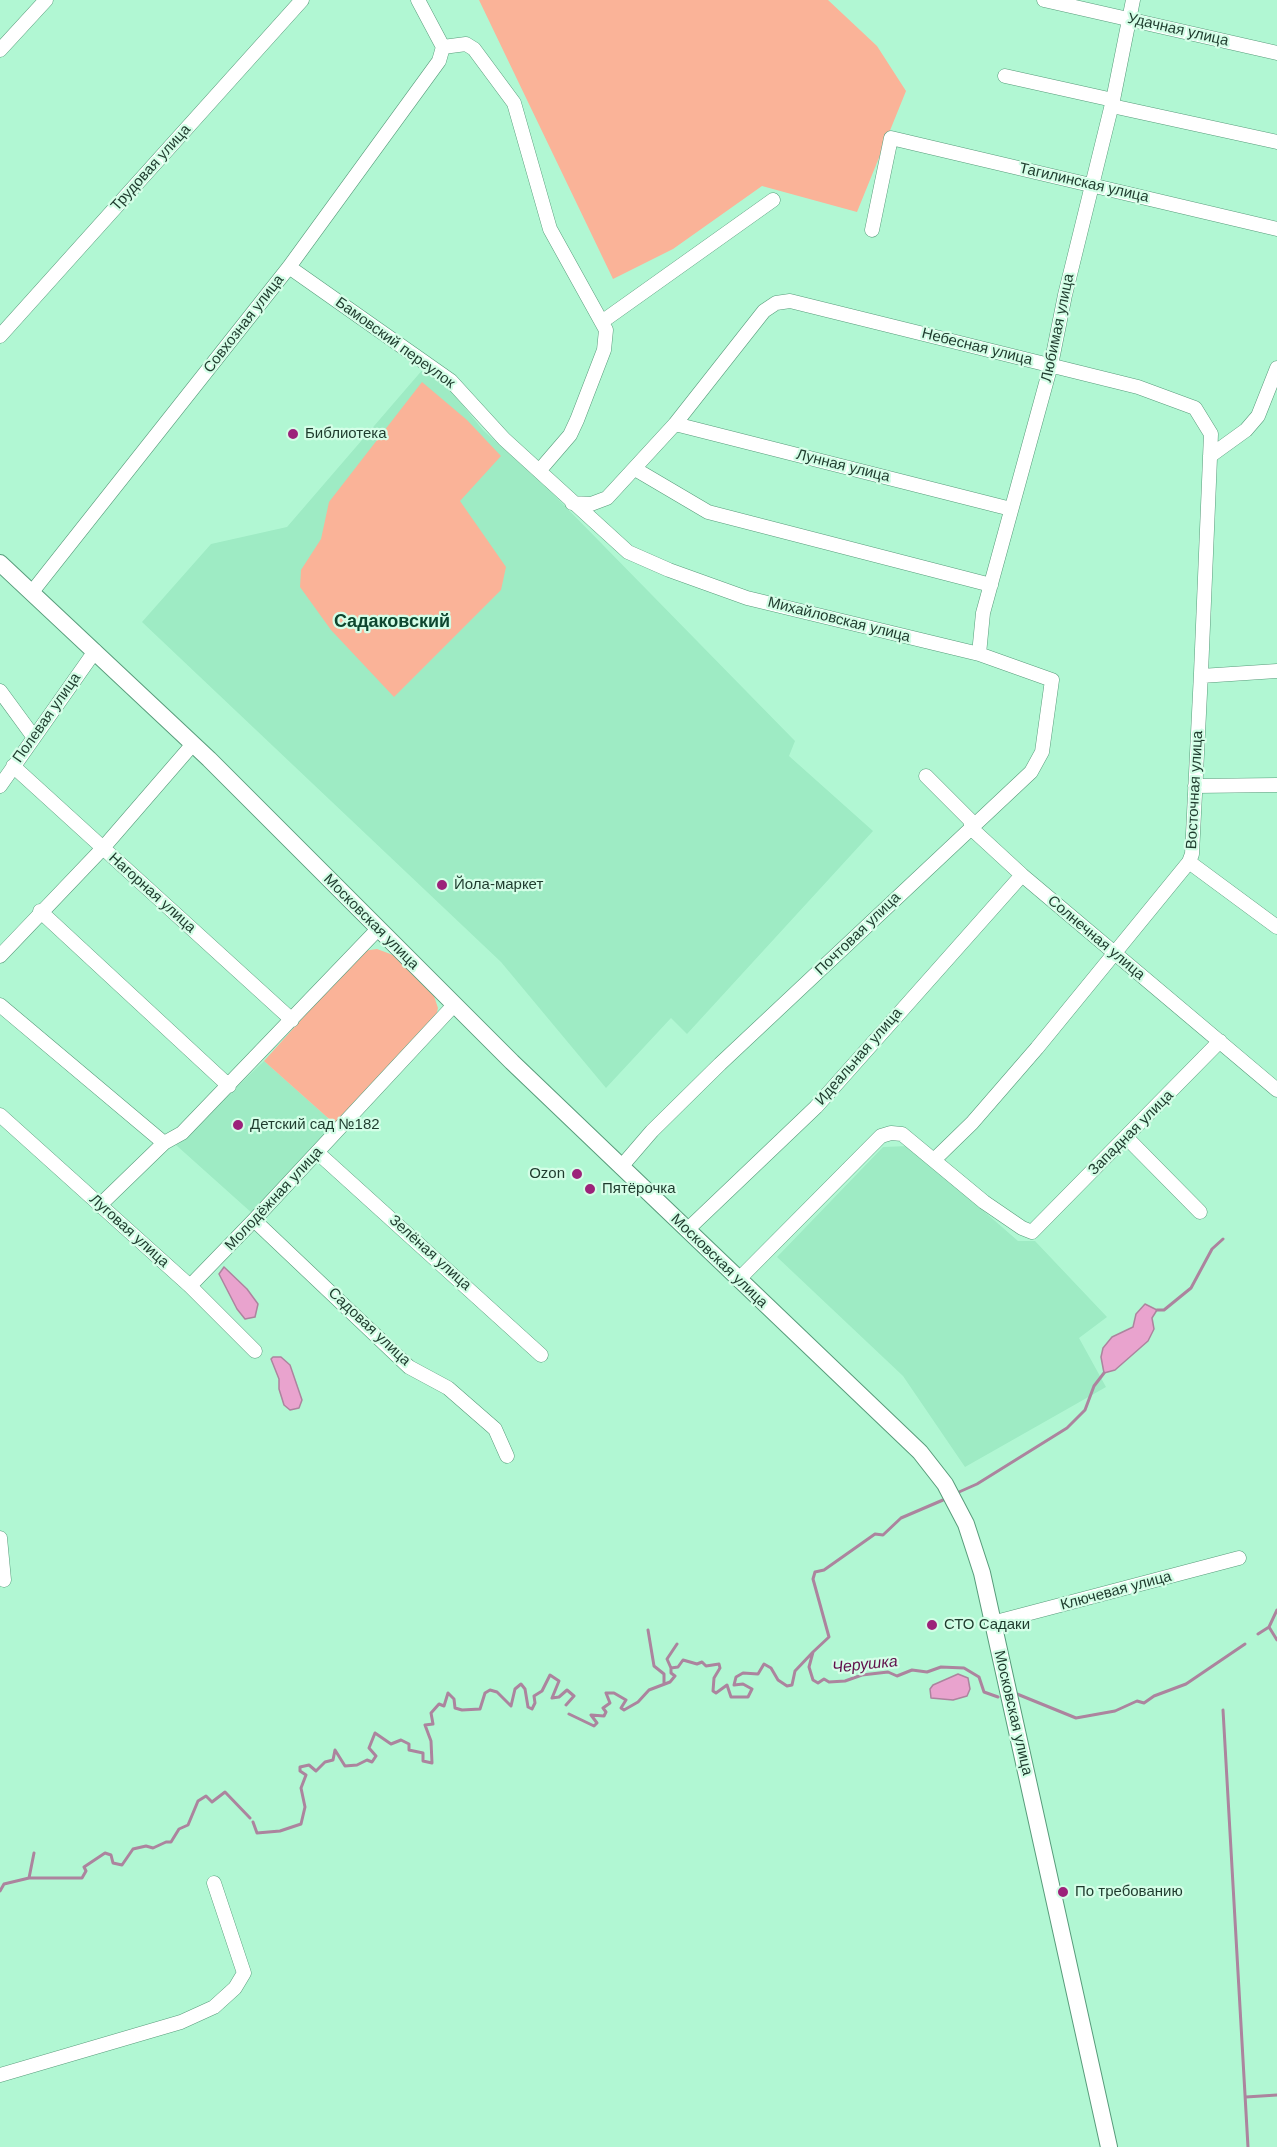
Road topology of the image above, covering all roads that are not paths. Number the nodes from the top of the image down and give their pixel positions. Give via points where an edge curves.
1 (46, 0) edge
2 (302, 0) edge
3 (418, 0) edge
4 (1044, 0) edge
5 (1132, 0) edge
6 (1128, 19) junction
7 (443, 47) junction
8 (0, 50) edge
9 (1277, 53) edge
10 (1005, 76) dead end
11 (1112, 103) junction
12 (1277, 142) edge
13 (1092, 184) junction
14 (773, 200) dead end
15 (872, 230) dead end
16 (1277, 230) edge
17 (289, 267) junction
18 (603, 321) junction
19 (0, 336) edge
20 (1051, 365) junction
21 (1277, 368) edge
22 (675, 424) junction
23 (1211, 434) joint
24 (1210, 456) junction
25 (635, 469) junction
26 (539, 471) junction
27 (572, 503) junction
28 (1011, 509) junction
29 (628, 552) joint
30 (0, 563) edge
31 (991, 585) junction
32 (32, 592) junction
33 (95, 651) junction
34 (979, 654) junction
35 (1277, 671) edge
36 (1201, 676) junction
37 (1052, 680) joint
38 (0, 692) edge
39 (33, 736) junction
40 (193, 744) junction
41 (13, 766) junction
42 (926, 776) dead end
43 (1277, 785) edge
44 (0, 786) edge
45 (1196, 786) junction
46 (972, 829) junction
47 (103, 848) junction
48 (1189, 862) junction
49 (1022, 875) junction
50 (40, 911) junction
51 (1277, 927) edge
52 (378, 929) junction
53 (1114, 954) junction
54 (0, 956) edge
55 (0, 1005) edge
56 (454, 1005) junction
57 (292, 1020) junction
58 (1220, 1041) junction
59 (229, 1086) junction
60 (1277, 1090) edge
61 (0, 1114) edge
62 (1126, 1137) junction
63 (164, 1143) junction
64 (318, 1153) junction
65 (935, 1159) junction
66 (621, 1167) junction
67 (99, 1206) junction
68 (1200, 1212) dead end
69 (255, 1221) junction
70 (687, 1230) junction
71 (738, 1280) junction
72 (190, 1286) junction
73 (255, 1351) dead end
74 (541, 1355) dead end
75 (507, 1456) dead end
76 (0, 1538) edge
77 (1239, 1558) dead end
78 (4, 1580) dead end
79 (992, 1623) junction
80 (214, 1882) dead end
81 (0, 2074) edge
82 (1109, 2147) edge

1 - 8 street
2 - 19 street, Трудовая улица
3 - 7 street
4 - 6 street, Удачная улица
5 - 6 street, Любимая улица
6 - 9 street, Удачная улица
6 - 11 street, Любимая улица
7 - 17 street, Совхозная улица via 439,61
7 - 18 street via 466,44 474,49 514,103 550,229
10 - 11 street
11 - 12 street
11 - 13 street, Любимая улица
13 - 15 street, Тагилинская улица via 891,138
13 - 16 street, Тагилинская улица
13 - 20 street, Любимая улица
14 - 18 street
17 - 26 street, Бамовский переулок via 451,381
17 - 32 street, Совхозная улица
18 - 26 street via 604,350 577,420 570,435
20 - 22 street, Небесная улица via 790,301 776,303 764,311
20 - 23 street, Небесная улица via 1138,387 1195,408
20 - 28 street, Любимая улица
21 - 24 street via 1258,416 1246,430
22 - 25 street
22 - 28 street, Лунная улица
23 - 24 street, Восточная улица
24 - 36 street, Восточная улица
25 - 27 street via 607,498 591,504
25 - 31 street via 708,512
26 - 27 street, Бамовский переулок
27 - 29 street, Бамовский переулок
28 - 31 street, Любимая улица
29 - 34 street, Михайловская улица via 747,598
30 - 32 main road, Московская улица
31 - 34 street, Любимая улица via 983,613
32 - 33 main road, Московская улица
33 - 39 street, Полевая улица
33 - 40 main road, Московская улица
34 - 37 street, Михайловская улица
35 - 36 street
36 - 45 street, Восточная улица
37 - 46 street, Почтовая улица via 1042,752 1031,772
38 - 39 street
39 - 41 street, Полевая улица
40 - 47 street
40 - 52 main road, Московская улица
41 - 44 street, Полевая улица
41 - 47 street, Нагорная улица
42 - 46 street, Солнечная улица via 970,820
43 - 45 street
45 - 48 street, Восточная улица
46 - 49 street, Солнечная улица
46 - 66 street, Почтовая улица via 720,1064
47 - 50 street
47 - 57 street, Нагорная улица
48 - 51 street
48 - 53 street, Восточная улица
49 - 53 street, Солнечная улица
49 - 70 street, Идеальная улица via 816,1107
50 - 54 street
50 - 59 street
52 - 56 main road, Московская улица
52 - 57 street
53 - 58 street, Солнечная улица
53 - 65 street, Восточная улица via 972,1123
55 - 63 street
56 - 64 street, Молодёжная улица
56 - 66 main road, Московская улица
57 - 59 street
58 - 60 street, Солнечная улица
58 - 62 street, Западная улица
59 - 63 street via 182,1133
61 - 67 street, Луговая улица
62 - 65 street, Западная улица via 1032,1232 984,1202
62 - 68 street
63 - 67 street
64 - 69 street, Молодёжная улица
64 - 74 street, Зелёная улица
65 - 71 street via 902,1134 881,1136
66 - 70 main road, Московская улица
67 - 72 street, Луговая улица
69 - 72 street, Молодёжная улица
69 - 75 street, Садовая улица via 408,1367 448,1389 495,1429
70 - 71 main road, Московская улица
71 - 79 main road, Московская улица via 920,1452 945,1484 966,1524 982,1573
72 - 73 street, Луговая улица
76 - 78 street
77 - 79 street, Ключевая улица
79 - 82 main road, Московская улица
80 - 81 street via 244,1973 235,1988 214,2007 181,2022

